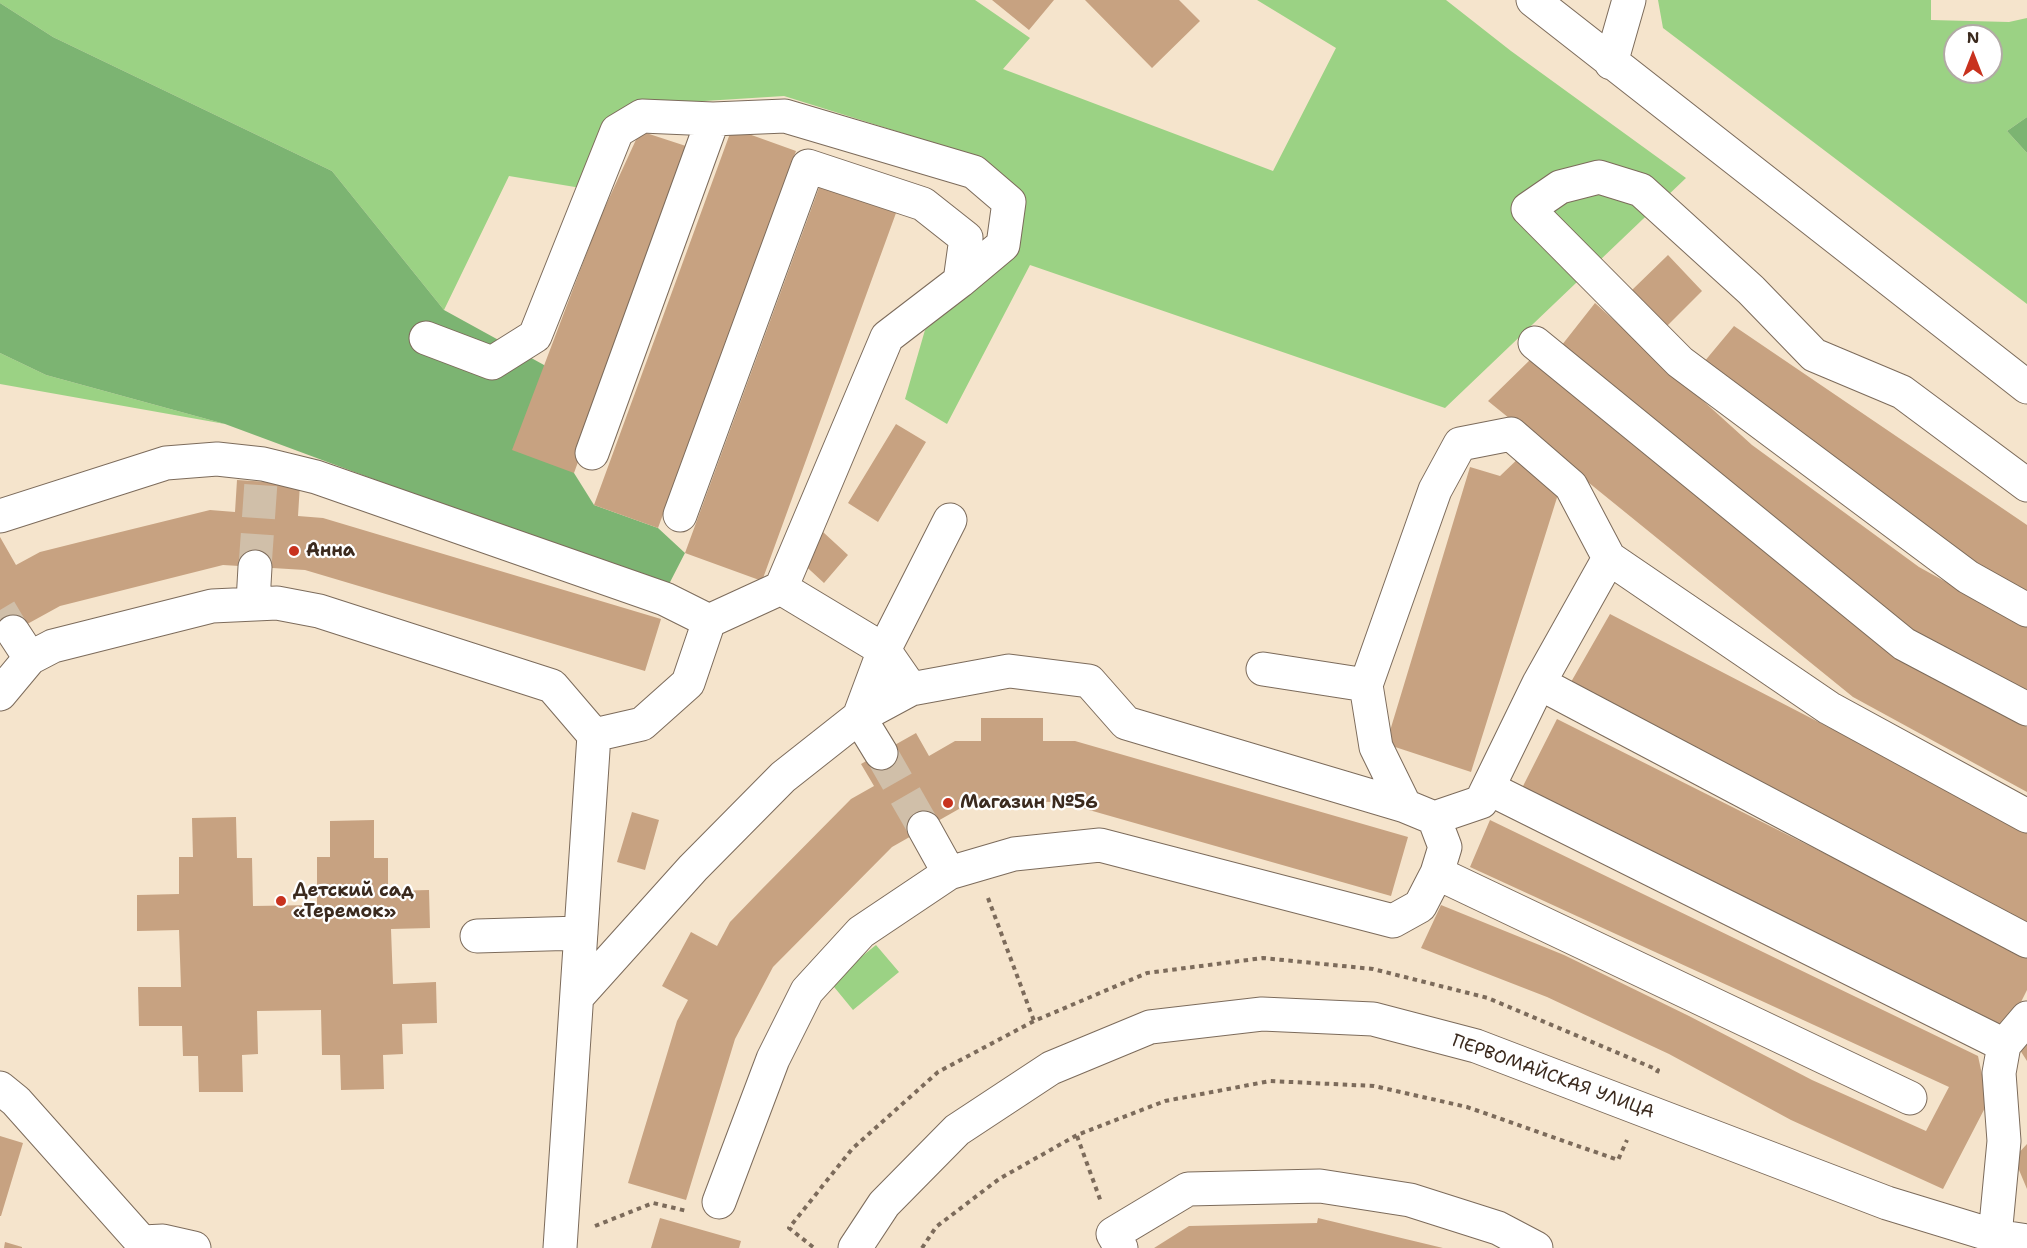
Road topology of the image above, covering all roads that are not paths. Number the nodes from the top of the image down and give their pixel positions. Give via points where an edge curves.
1 (1533, 0) edge
2 (1629, 0) edge
3 (1611, 63) junction
4 (713, 119) junction
5 (960, 281) junction
6 (426, 338) dead end
7 (1535, 343) dead end
8 (2027, 387) edge
9 (592, 453) dead end
10 (2027, 485) edge
11 (680, 515) dead end
12 (0, 516) edge
13 (950, 520) dead end
14 (1609, 558) junction
15 (255, 567) tunnel mouth
16 (781, 588) junction
17 (253, 602) junction
18 (2027, 610) edge
19 (709, 621) junction
20 (884, 650) junction
21 (1263, 669) dead end
22 (1539, 683) junction
23 (1366, 685) junction
24 (911, 689) junction
25 (0, 694) edge
26 (2027, 709) edge
27 (859, 717) junction
28 (594, 735) junction
29 (882, 753) tunnel mouth
30 (1488, 788) junction
31 (1419, 812) junction
32 (2027, 816) edge
33 (924, 828) tunnel mouth
34 (962, 868) junction
35 (1437, 873) junction
36 (581, 933) junction
37 (477, 936) dead end
38 (2027, 941) edge
39 (577, 997) junction
40 (2027, 1017) edge
41 (2004, 1045) junction
42 (0, 1088) edge
43 (1910, 1098) dead end
44 (2015, 1132) edge
45 (719, 1202) road end
46 (1995, 1236) junction
47 (2027, 1241) edge
48 (560, 1242) edge
49 (145, 1245) edge
50 (194, 1248) edge
51 (855, 1248) edge
52 (1121, 1248) edge
53 (1536, 1248) edge

1 - 3 street
2 - 3 street
3 - 8 street
4 - 5 street via 785,116 974,172 1009,202 1003,245
4 - 6 street via 642,116 617,131 536,336 492,363
4 - 9 street
5 - 11 street via 966,238 923,204 808,166
5 - 16 street via 887,337
7 - 26 street via 1904,644
10 - 18 street via 1902,392 1814,355 1751,290 1641,190 1599,177 1560,187 1528,209 1680,362 1968,577
12 - 19 street via 166,463 217,459 262,473 316,477 654,595
13 - 20 street
14 - 22 street
14 - 23 street via 1571,486 1510,434 1460,444 1435,490
14 - 32 street via 1829,708
15 - 17 street
16 - 19 street
16 - 20 street
17 - 25 street via 212,606 53,646 22,645
17 - 28 street via 319,611 552,687
19 - 28 street via 688,683 642,724
20 - 24 street
20 - 27 street
21 - 23 street
22 - 30 street
22 - 38 street
23 - 31 street via 1376,747
24 - 27 street
24 - 31 street via 1009,670 1089,681 1126,723
27 - 29 street
27 - 39 street via 783,777 693,868
28 - 36 street
30 - 31 street via 1481,802
30 - 41 street
31 - 35 street via 1445,847
33 - 34 street
34 - 35 street via 1014,854 1100,845 1394,921 1420,906
34 - 45 street via 861,932 807,991 773,1059
35 - 43 street
36 - 37 street
36 - 39 street
39 - 48 street
40 - 41 street
41 - 44 street via 2000,1073
42 - 49 street
44 - 46 street
46 - 47 street, ПЕРВОМАЙСКАЯ УЛИЦА
46 - 51 street, ПЕРВОМАЙСКАЯ УЛИЦА via 1887,1203 1476,1046 1373,1019 1262,1014 1150,1027 1052,1068 957,1130 884,1204
49 - 50 street via 163,1241
52 - 53 street via 1113,1233 1188,1189 1320,1186 1410,1200 1498,1228

